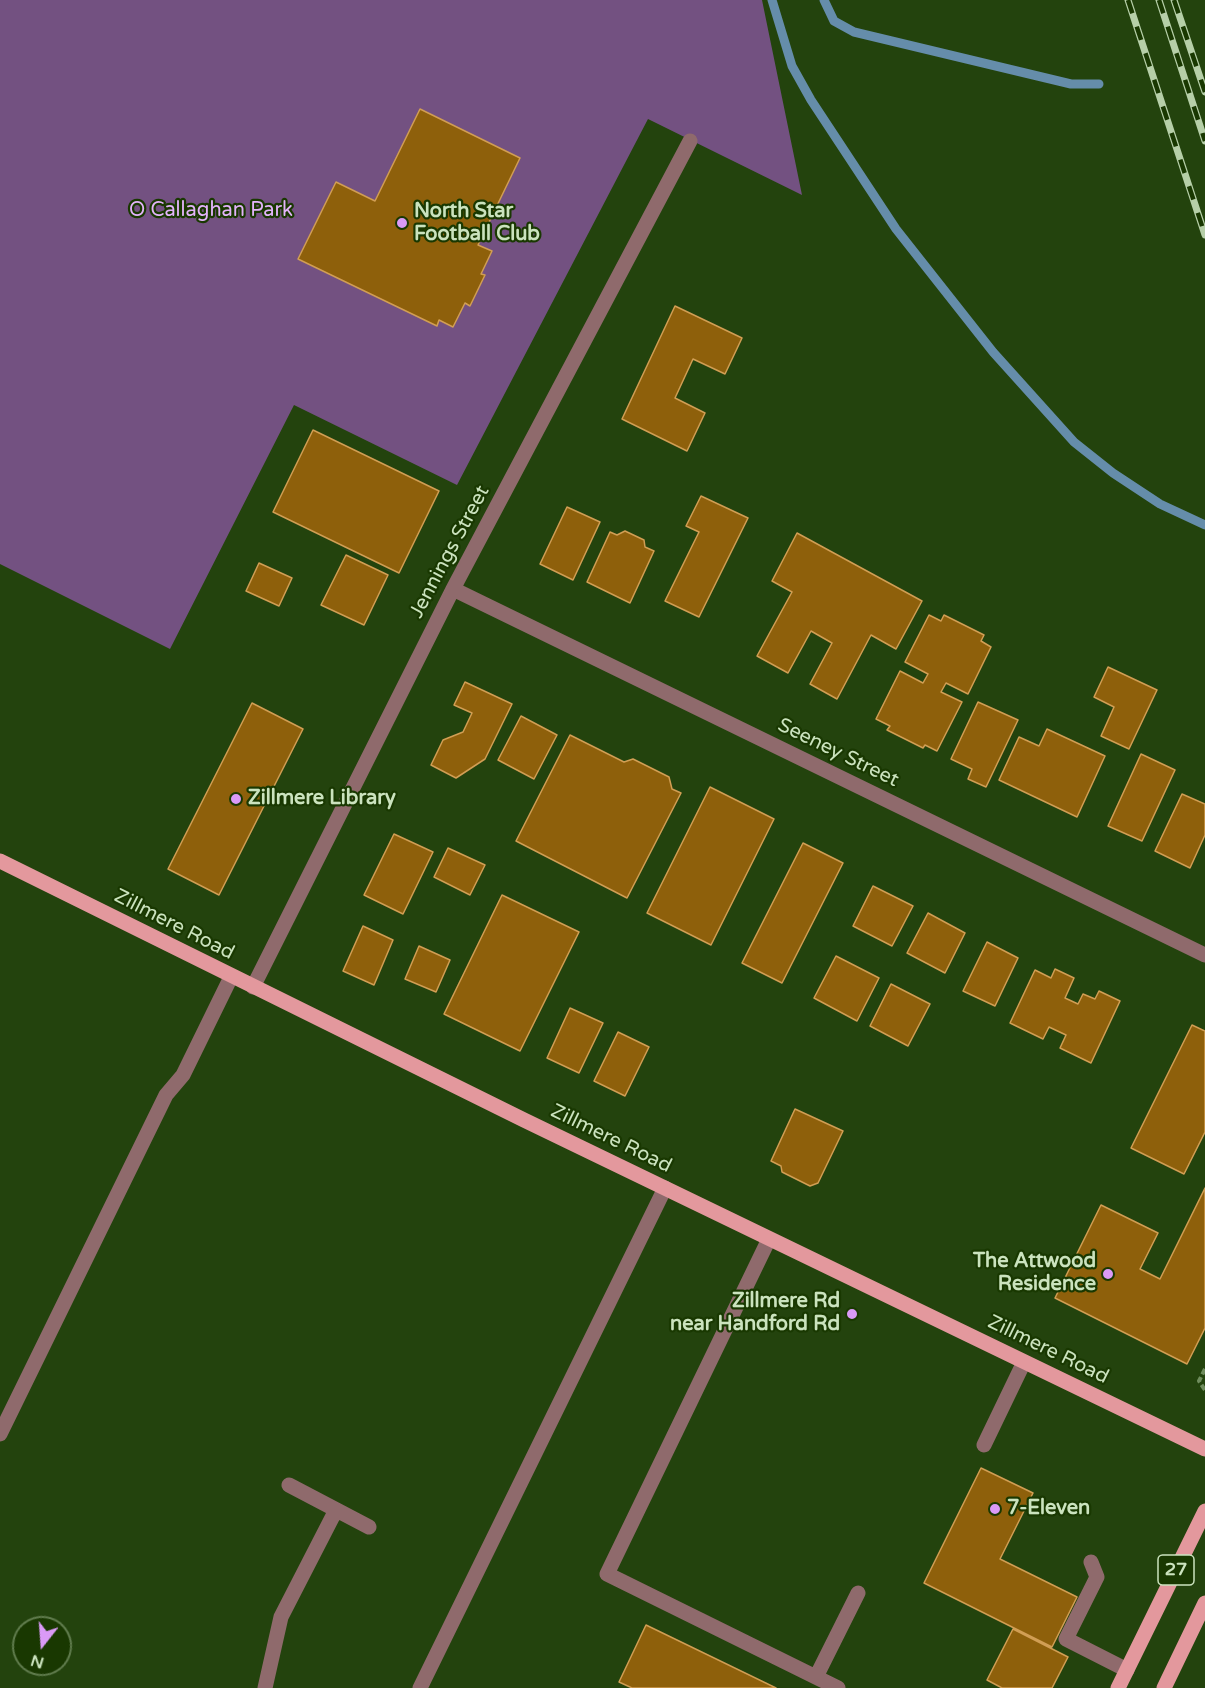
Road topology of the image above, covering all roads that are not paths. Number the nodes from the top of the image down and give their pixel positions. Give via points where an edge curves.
1 (690, 141) dead end
2 (453, 589) junction
3 (0, 861) edge
4 (1205, 954) edge
5 (231, 977) junction
6 (253, 987) junction
7 (665, 1188) junction
8 (769, 1239) junction
9 (1024, 1362) junction
10 (0, 1434) edge
11 (984, 1445) dead end
12 (1205, 1449) edge
13 (289, 1485) dead end
14 (336, 1510) junction
15 (1205, 1511) edge
16 (369, 1527) dead end
17 (1091, 1562) dead end
18 (858, 1593) dead end
19 (1205, 1604) edge
20 (1127, 1670) junction
21 (816, 1677) junction
22 (265, 1688) edge
23 (420, 1688) edge
24 (838, 1688) edge
25 (1118, 1688) edge
26 (1164, 1688) edge

1 - 2 street, Jennings Street
2 - 4 street, Seeney Street
2 - 6 street, Jennings Street
3 - 5 main road, Zillmere Road
5 - 6 main road, Zillmere Road
5 - 10 street via 183,1075 166,1095
6 - 7 main road, Zillmere Road
7 - 8 main road, Zillmere Road
7 - 23 street
8 - 9 main road, Zillmere Road
8 - 21 street via 608,1574
9 - 11 street
9 - 12 main road, Zillmere Road
13 - 14 street
14 - 16 street
14 - 22 street via 281,1617
15 - 20 main road, 27
17 - 20 street via 1097,1577 1066,1639
18 - 21 street
19 - 26 main road, 27
20 - 25 main road, 27
21 - 24 street

